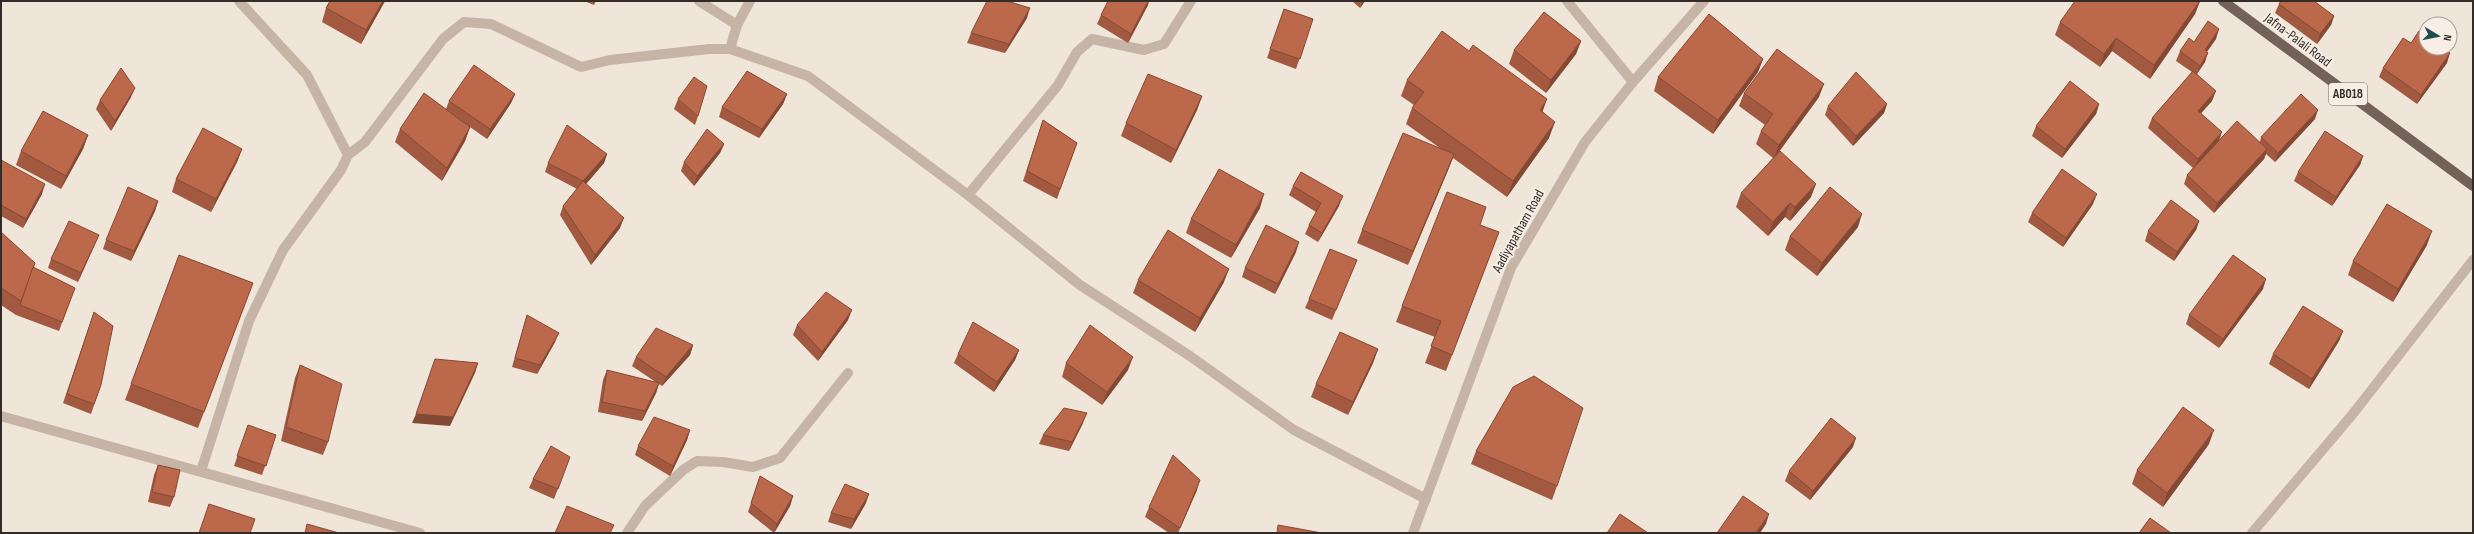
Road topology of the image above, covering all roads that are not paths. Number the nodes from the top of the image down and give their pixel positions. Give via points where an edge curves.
1 (239, 1) edge
2 (699, 1) edge
3 (750, 1) edge
4 (1191, 1) edge
5 (1568, 1) edge
6 (1704, 1) edge
7 (2223, 1) edge
8 (737, 25) junction
9 (730, 49) junction
10 (1633, 82) junction
11 (348, 155) junction
12 (2473, 186) edge
13 (968, 195) junction
14 (2473, 260) edge
15 (848, 374) dead end
16 (1, 416) edge
17 (201, 472) junction
18 (1426, 499) junction
19 (420, 533) edge
20 (627, 533) edge
21 (1413, 533) edge
22 (2252, 533) edge

1 - 11 street via 306,74
2 - 8 street
3 - 8 street
4 - 13 street via 1164,44 1144,50 1092,39 1077,52 1058,85
5 - 10 street
6 - 10 street, Aadiyapatham Road
7 - 12 main road, Jafna-Palali Road / AB018
8 - 9 street
9 - 11 street via 708,49 610,60 581,67 491,24 464,22 443,39 365,142
9 - 13 street via 808,76
10 - 18 street, Aadiyapatham Road via 1585,142 1511,268
11 - 17 street via 341,170 283,250 249,321
13 - 18 street via 1080,286 1190,356 1294,430
14 - 22 street via 2352,415
15 - 20 street via 780,458 753,467 697,461 683,470 645,506
16 - 17 street
17 - 19 street
18 - 21 street, Aadiyapatham Road

